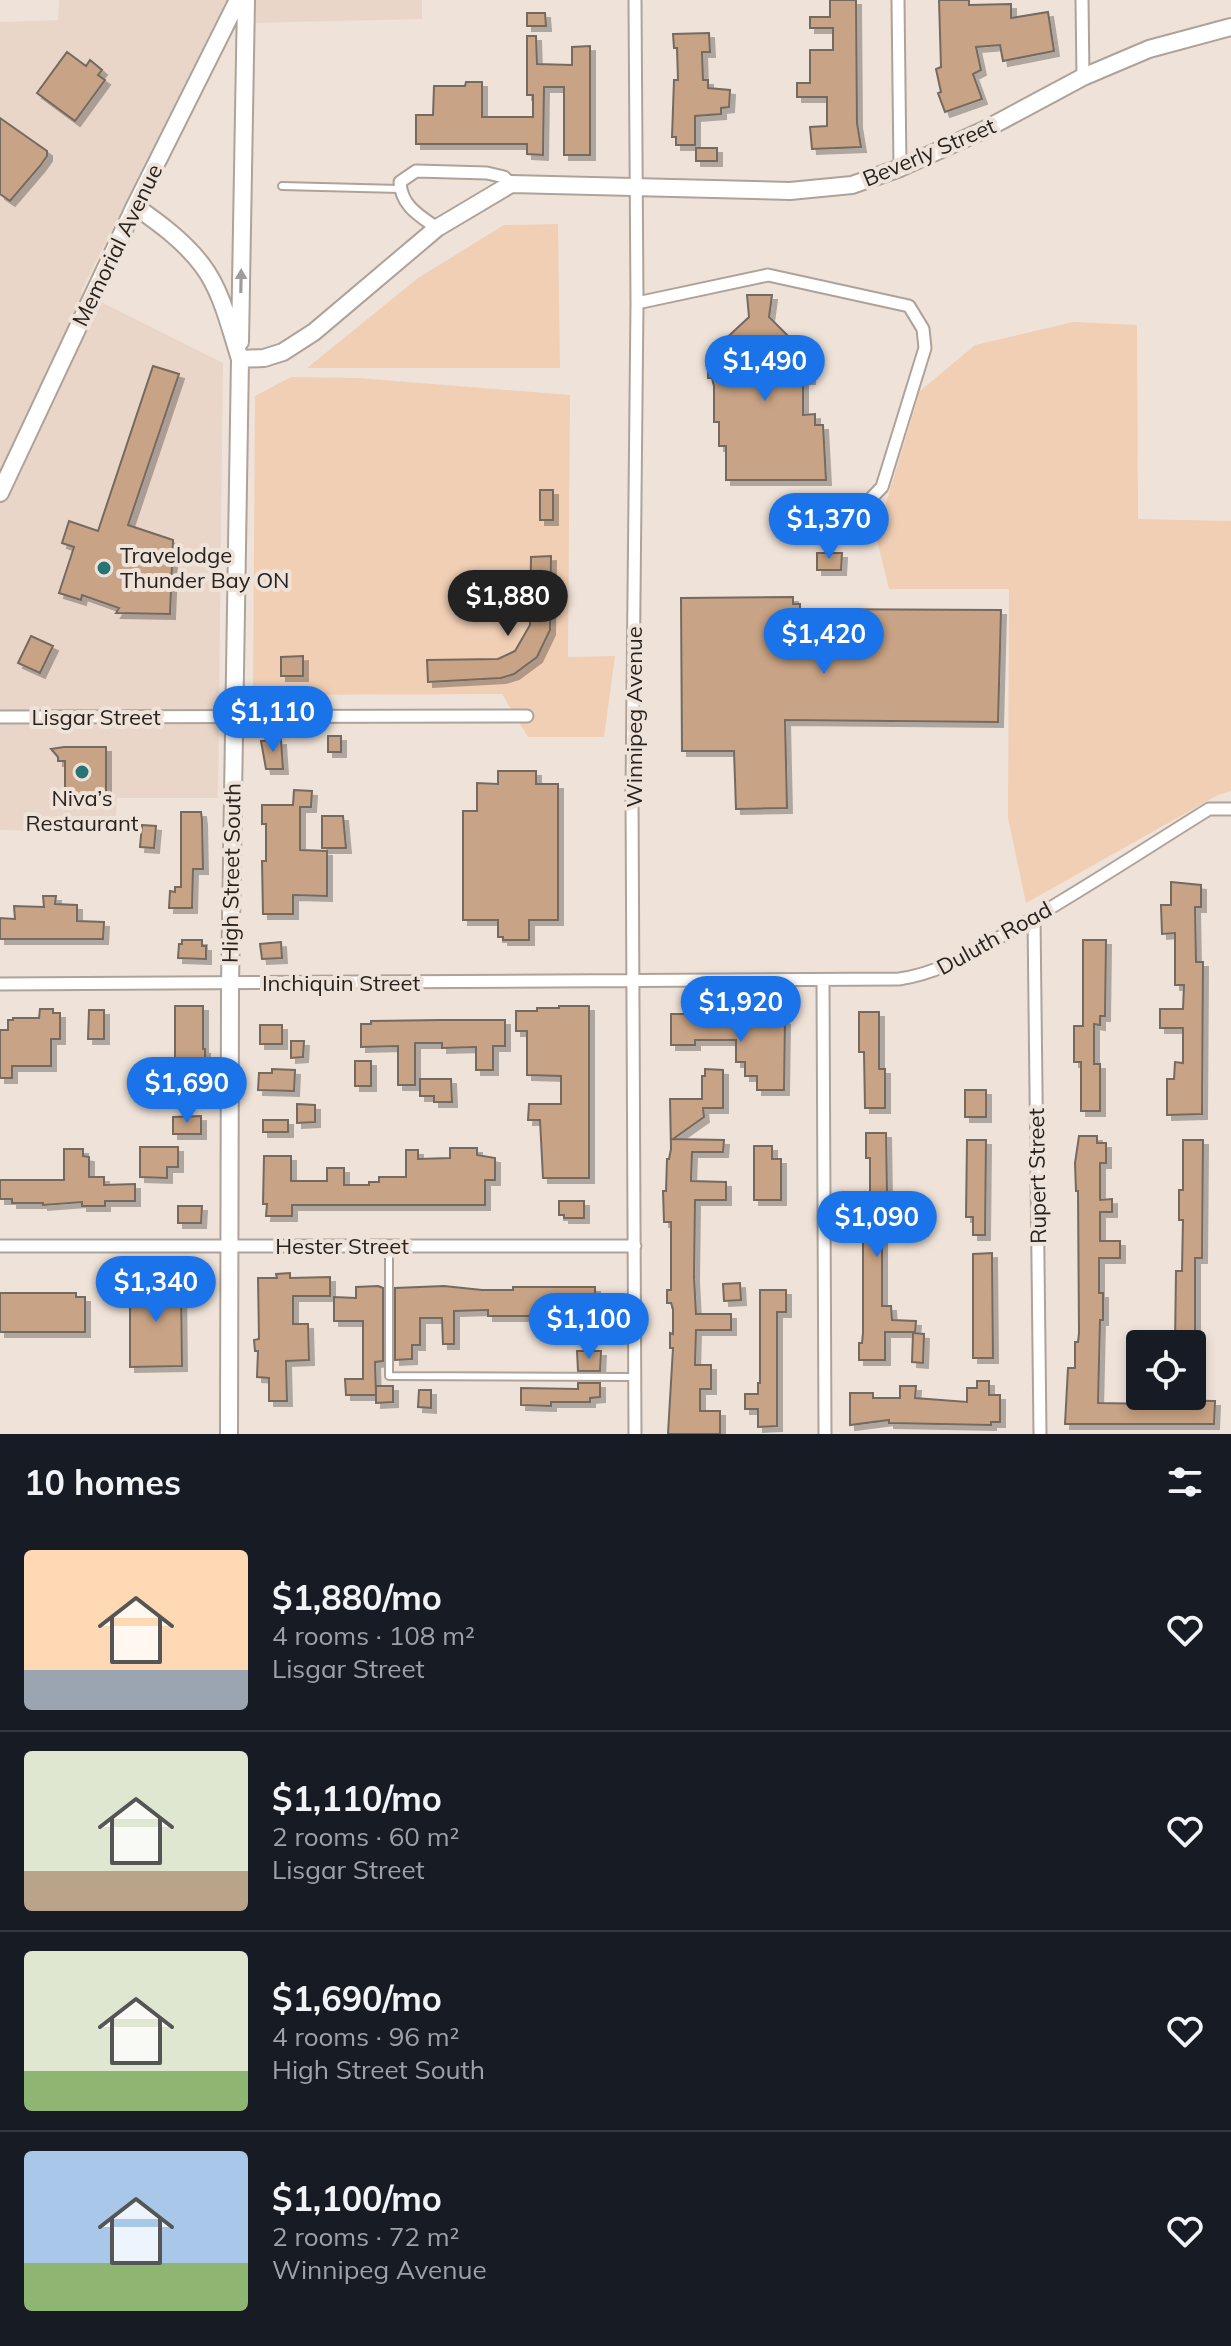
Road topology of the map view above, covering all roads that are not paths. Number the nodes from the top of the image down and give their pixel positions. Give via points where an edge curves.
1 (238, 0) edge
2 (246, 0) edge
3 (635, 0) edge
4 (898, 0) edge
5 (1082, 0) edge
6 (1231, 27) edge
7 (1083, 77) junction
8 (900, 168) junction
9 (511, 184) junction
10 (282, 186) dead end
11 (636, 187) junction
12 (400, 189) junction
13 (135, 206) junction
14 (437, 228) junction
15 (637, 303) junction
16 (240, 359) junction
17 (0, 493) edge
18 (861, 509) dead end
19 (233, 716) junction
20 (527, 716) dead end
21 (0, 717) edge
22 (1231, 809) edge
23 (1034, 918) junction
24 (823, 980) junction
25 (634, 981) junction
26 (0, 984) edge
27 (230, 984) junction
28 (0, 1246) edge
29 (228, 1246) junction
30 (389, 1246) junction
31 (635, 1246) junction
32 (635, 1377) junction
33 (229, 1434) edge
34 (635, 1434) edge
35 (825, 1434) edge
36 (1040, 1434) edge

1 - 13 street, Memorial Avenue
16 -> 2 street
3 - 11 street, Winnipeg Avenue
4 - 8 street
5 - 7 street
6 - 7 street, Beverly Street via 1149,49
7 - 8 street, Beverly Street
8 - 11 street, Beverly Street via 852,185 790,191
9 - 11 street, Beverly Street
9 - 12 street, Beverly Street via 487,173 416,171 404,177
9 - 14 street
10 - 12 lane
11 - 15 street, Winnipeg Avenue
12 - 14 street via 413,211
13 - 16 street, High Street South via 169,230 203,266
13 - 17 street, Memorial Avenue
14 - 16 street via 314,332 283,352
15 - 18 street via 768,275 909,306 923,329 925,348 882,487
15 - 25 street, Winnipeg Avenue
16 - 19 street, High Street South
19 - 20 street, Lisgar Street
19 - 21 street, Lisgar Street
19 - 27 street, High Street South
22 - 23 street, Duluth Road via 1209,809
23 - 24 street, Duluth Road via 928,974
23 - 36 street, Rupert Street
24 - 25 street, Duluth Road
24 - 35 street
25 - 27 street, Inchiquin Street
25 - 31 street, Winnipeg Avenue
26 - 27 street, Inchiquin Street
27 - 29 street, High Street South
28 - 29 street, Hester Street
29 - 30 street, Hester Street
29 - 33 street, High Street South
30 - 31 street, Hester Street
30 - 32 lane via 389,1376
31 - 32 street, Winnipeg Avenue
32 - 34 street, Winnipeg Avenue

